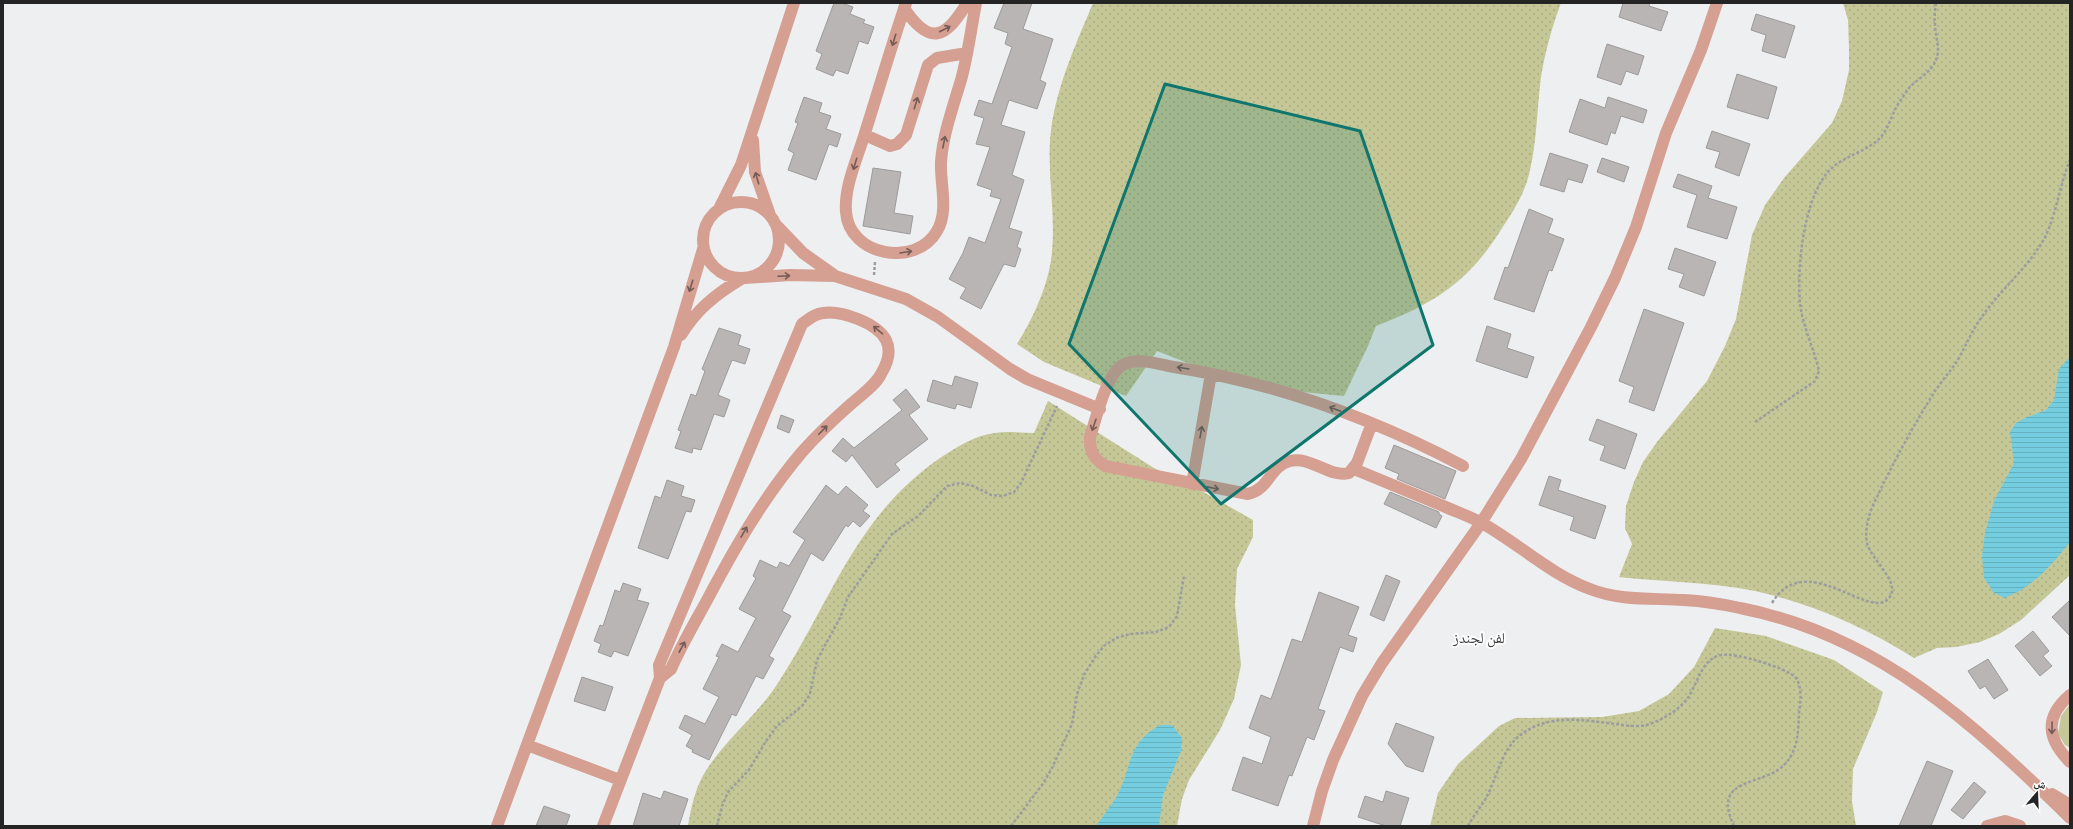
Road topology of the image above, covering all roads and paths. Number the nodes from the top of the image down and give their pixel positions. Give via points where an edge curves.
1 (794, 3) edge
2 (967, 3) edge
3 (976, 3) edge
4 (1717, 3) edge
5 (1936, 3) edge
6 (905, 6) edge
7 (967, 53) junction
8 (754, 123) junction
9 (865, 135) junction
10 (2070, 160) edge
11 (719, 209) junction
12 (773, 220) junction
13 (703, 249) junction
14 (877, 250) junction
15 (835, 276) junction
16 (743, 279) junction
17 (872, 288) junction
18 (674, 346) junction
19 (1211, 374) junction
20 (1062, 394) junction
21 (1100, 409) junction
22 (1754, 422) dead end
23 (1372, 423) junction
24 (1462, 466) dead end
25 (1354, 469) junction
26 (1192, 484) junction
27 (1481, 523) junction
28 (1184, 576) dead end
29 (1768, 614) junction
30 (660, 678) junction
31 (2070, 695) edge
32 (527, 745) junction
33 (2070, 762) edge
34 (620, 780) junction
35 (2036, 785) junction
36 (2070, 805) edge
37 (2070, 818) edge
38 (497, 826) edge
39 (604, 826) edge
40 (717, 826) edge
41 (1011, 826) edge
42 (1313, 826) edge
43 (1468, 826) edge
44 (1734, 826) edge
45 (1987, 826) edge
46 (2020, 826) edge

1 - 8 street
6 -> 2 street via 921,30 938,33 953,25
3 - 7 street
4 - 27 street via 1701,50 1666,133 1636,227 1615,278 1557,394
5 - 22 path via 1937,57 1933,66 1909,88 1896,106 1889,126 1880,138 1870,147 1840,161 1828,172 1813,199 1804,234 1800,269 1800,305 1819,371 1815,381
6 -> 9 street
9 -> 7 street via 890,146 903,140 928,65 937,58
14 -> 7 street via 904,253 918,249 929,242 938,231 942,218 943,145
8 - 11 street via 741,165
12 -> 8 street via 755,172
9 -> 14 street via 851,179 846,212 850,229 861,242
10 - 29 path via 2057,206 2044,237 2031,259 1980,319 1956,362 1932,396 1872,507 1867,542 1874,558 1892,582 1892,594 1884,602 1873,604 1818,582 1800,582 1783,590 1776,597
11 - 12 street via 727,204 745,202 759,206
11 - 13 street via 705,227
12 - 15 street via 803,253
12 - 16 street via 780,244 776,257 763,272
13 - 16 street via 714,268 727,276
13 -> 18 street
14 - 17 path
16 -> 15 street via 790,275
15 - 17 street
16 - 18 street via 712,298 700,309
17 - 20 street via 906,299 938,317 1010,369
18 - 32 street
19 -> 21 street via 1147,362 1129,362 1121,365 1111,377
23 -> 19 street via 1284,392
26 -> 19 street
20 - 21 street
20 - 40 path via 1021,483 1014,492 997,496 960,483 947,486 918,516 892,534 881,547 848,597 840,618 817,660 810,694 802,706 776,726 749,770 728,792
21 -> 26 street via 1090,437 1094,457 1099,462 1112,468
23 - 24 street
23 - 25 street
26 -> 25 street via 1248,494 1261,488 1275,469 1291,461 1308,462 1343,474
25 - 27 street
27 - 29 street via 1550,568 1592,590 1635,599 1713,603
27 - 42 street via 1382,663 1362,696 1333,760
28 - 41 path via 1177,616 1169,627 1156,632 1116,638 1104,646 1094,658 1084,674 1077,694 1072,724 1052,768
29 - 35 street via 1821,631 1899,672 1964,720
30 -> 30 street via 671,669 727,561 774,486 802,452 833,420 875,384 881,375 888,355 888,344 876,327 853,317 823,312 802,324 659,665
30 - 34 street
31 -> 33 street via 2060,704 2051,726 2052,738 2057,748
32 - 34 street
32 - 38 street
34 - 39 street
35 - 36 street
35 - 37 street
43 - 44 path via 1486,797 1505,753 1518,737 1537,726 1557,720 1579,719 1633,727 1654,723 1672,713 1687,699 1706,664 1723,654 1789,672 1799,685 1800,693 1798,736 1793,752 1783,766 1769,775 1746,782 1733,791 1728,806
45 - 46 street via 2005,822

